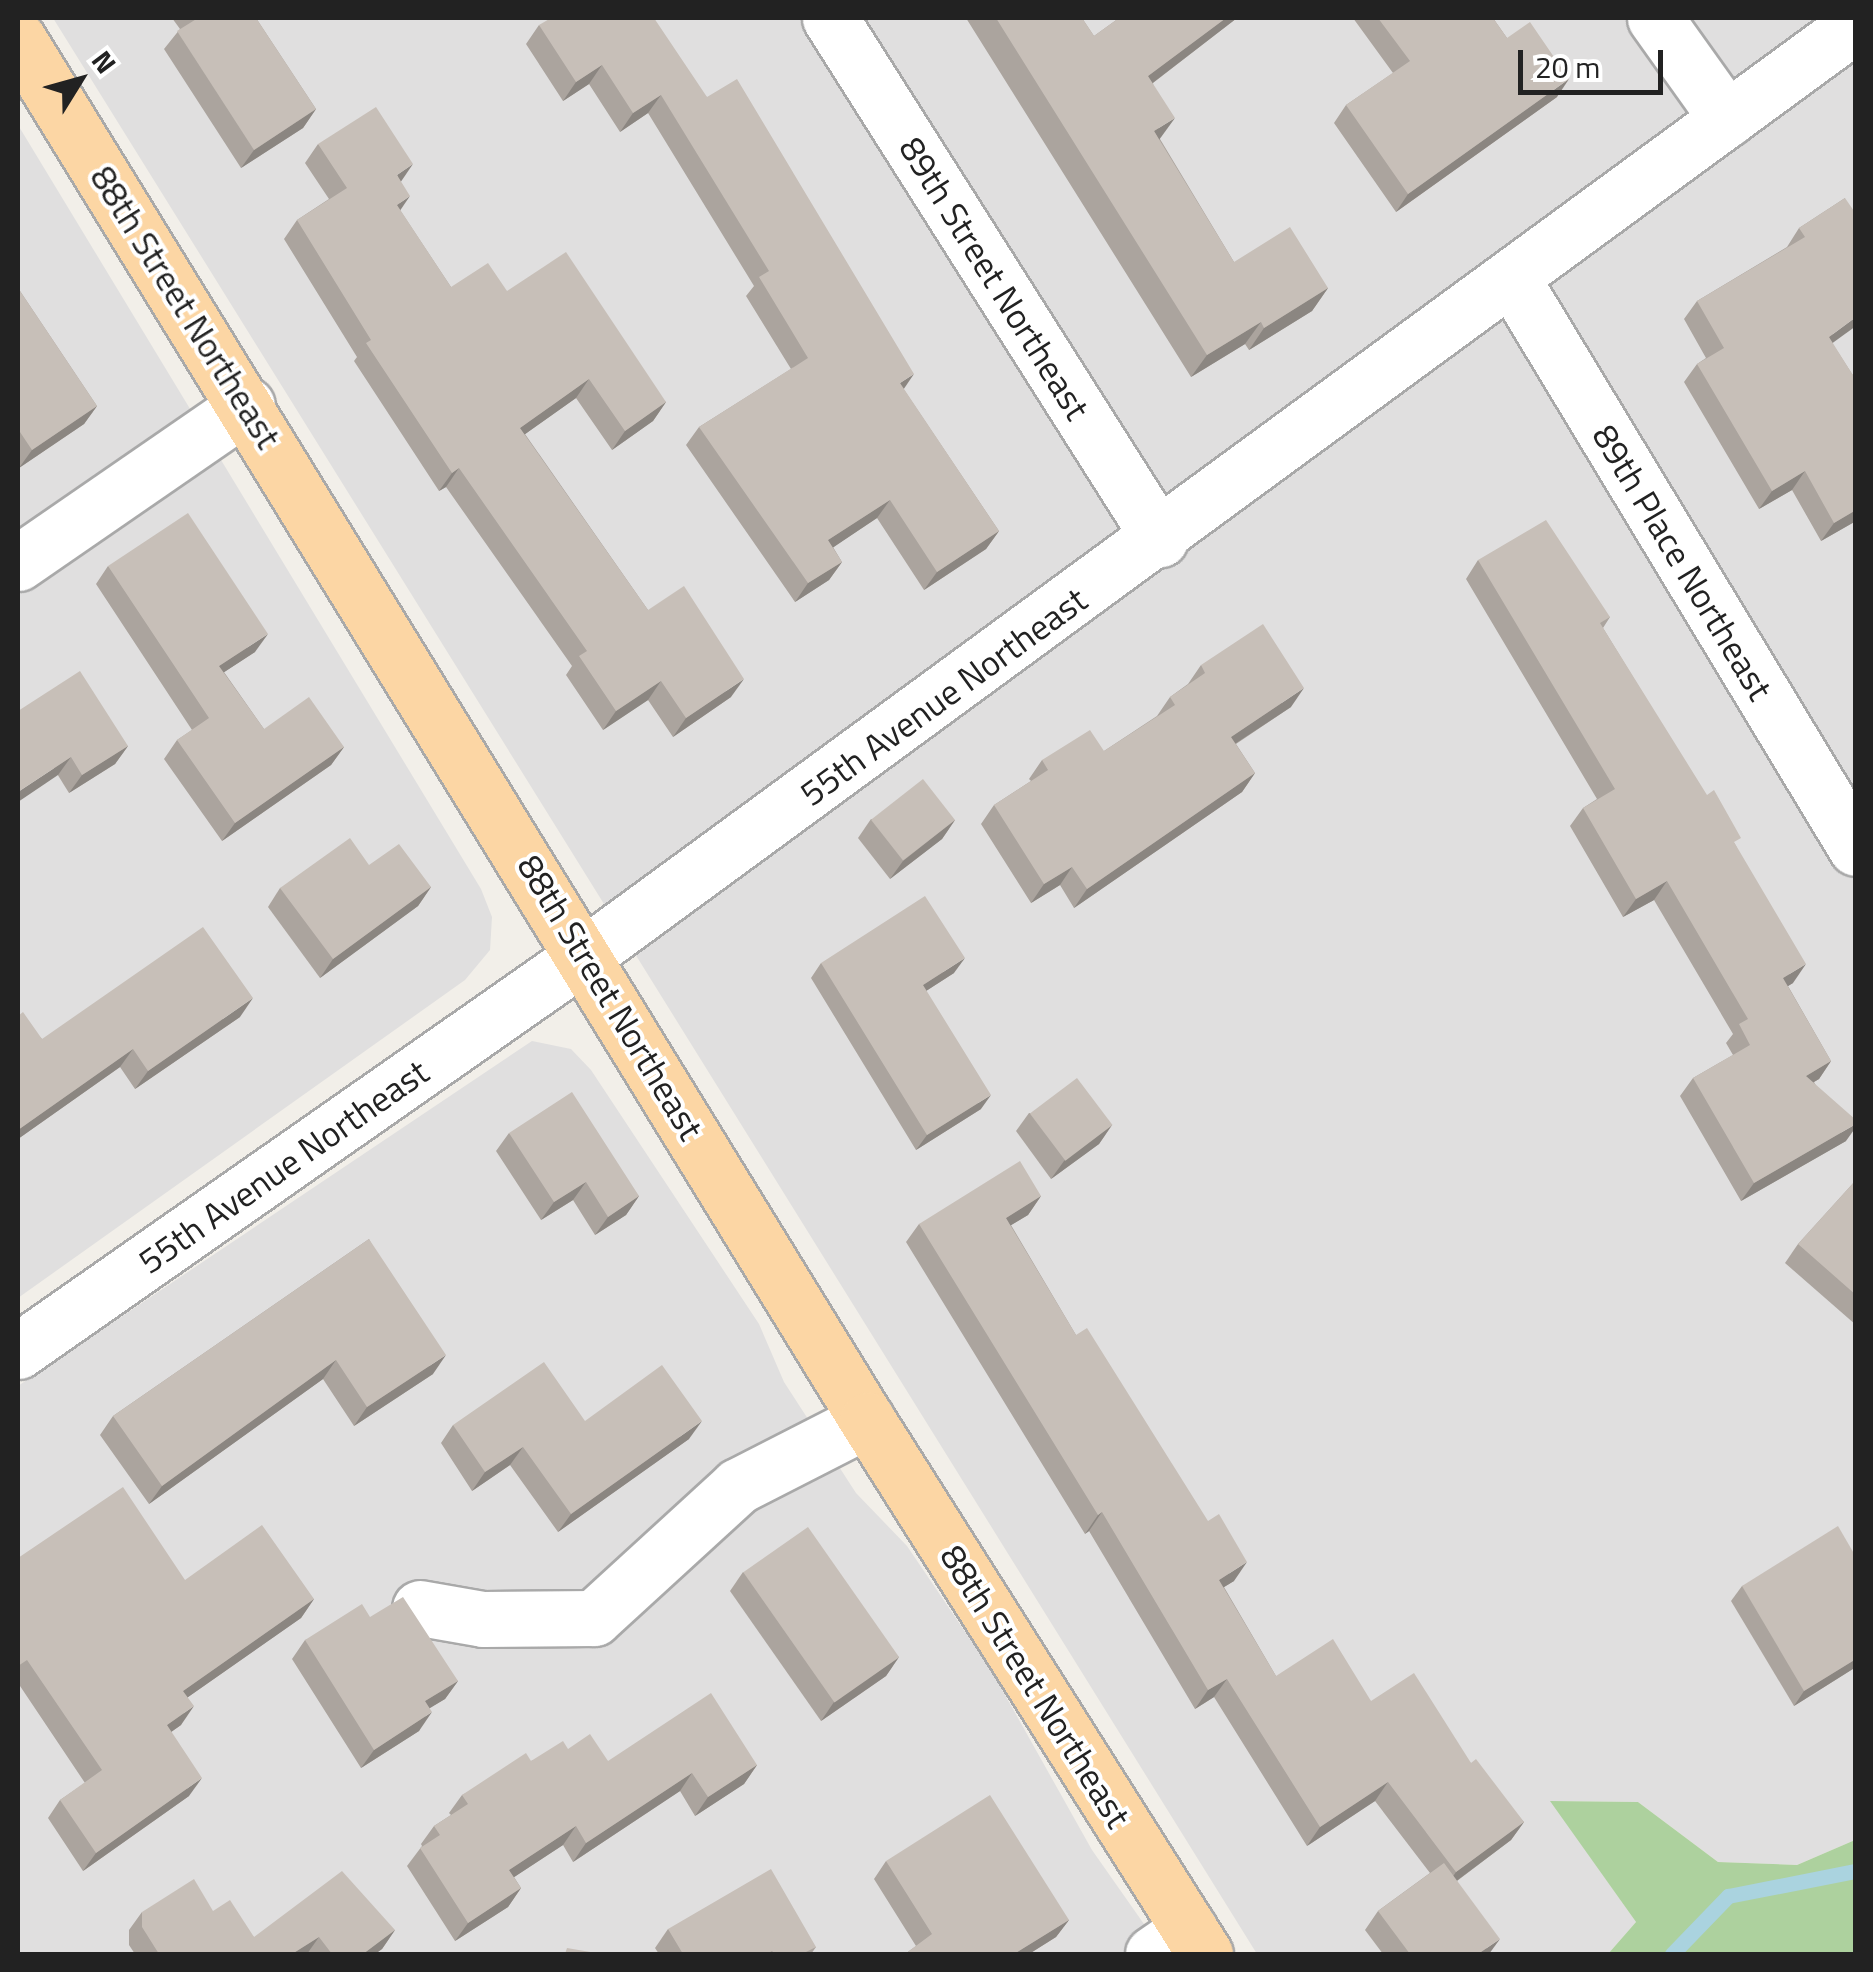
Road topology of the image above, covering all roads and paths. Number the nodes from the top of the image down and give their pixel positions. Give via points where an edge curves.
1 (830, 18) edge
2 (1655, 18) edge
3 (1856, 24) edge
4 (18, 39) edge
5 (1726, 119) junction
6 (1511, 277) junction
7 (247, 405) junction
8 (1160, 538) junction
9 (18, 563) edge
10 (1856, 848) edge
11 (586, 954) junction
12 (18, 1351) edge
13 (867, 1420) junction
14 (420, 1608) dead end
15 (1182, 1946) edge

1 - 8 street, 89th Street Northeast
2 - 5 street
3 - 5 street, 55th Avenue Northeast
4 - 7 main road, 88th Street Northeast
5 - 6 street, 55th Avenue Northeast
6 - 8 street, 55th Avenue Northeast
6 - 10 street, 89th Place Northeast
7 - 9 street
7 - 11 main road, 88th Street Northeast
8 - 11 street, 55th Avenue Northeast
11 - 12 street, 55th Avenue Northeast
11 - 13 main road, 88th Street Northeast
13 - 14 street via 738,1486 594,1618 483,1620
13 - 15 main road, 88th Street Northeast

